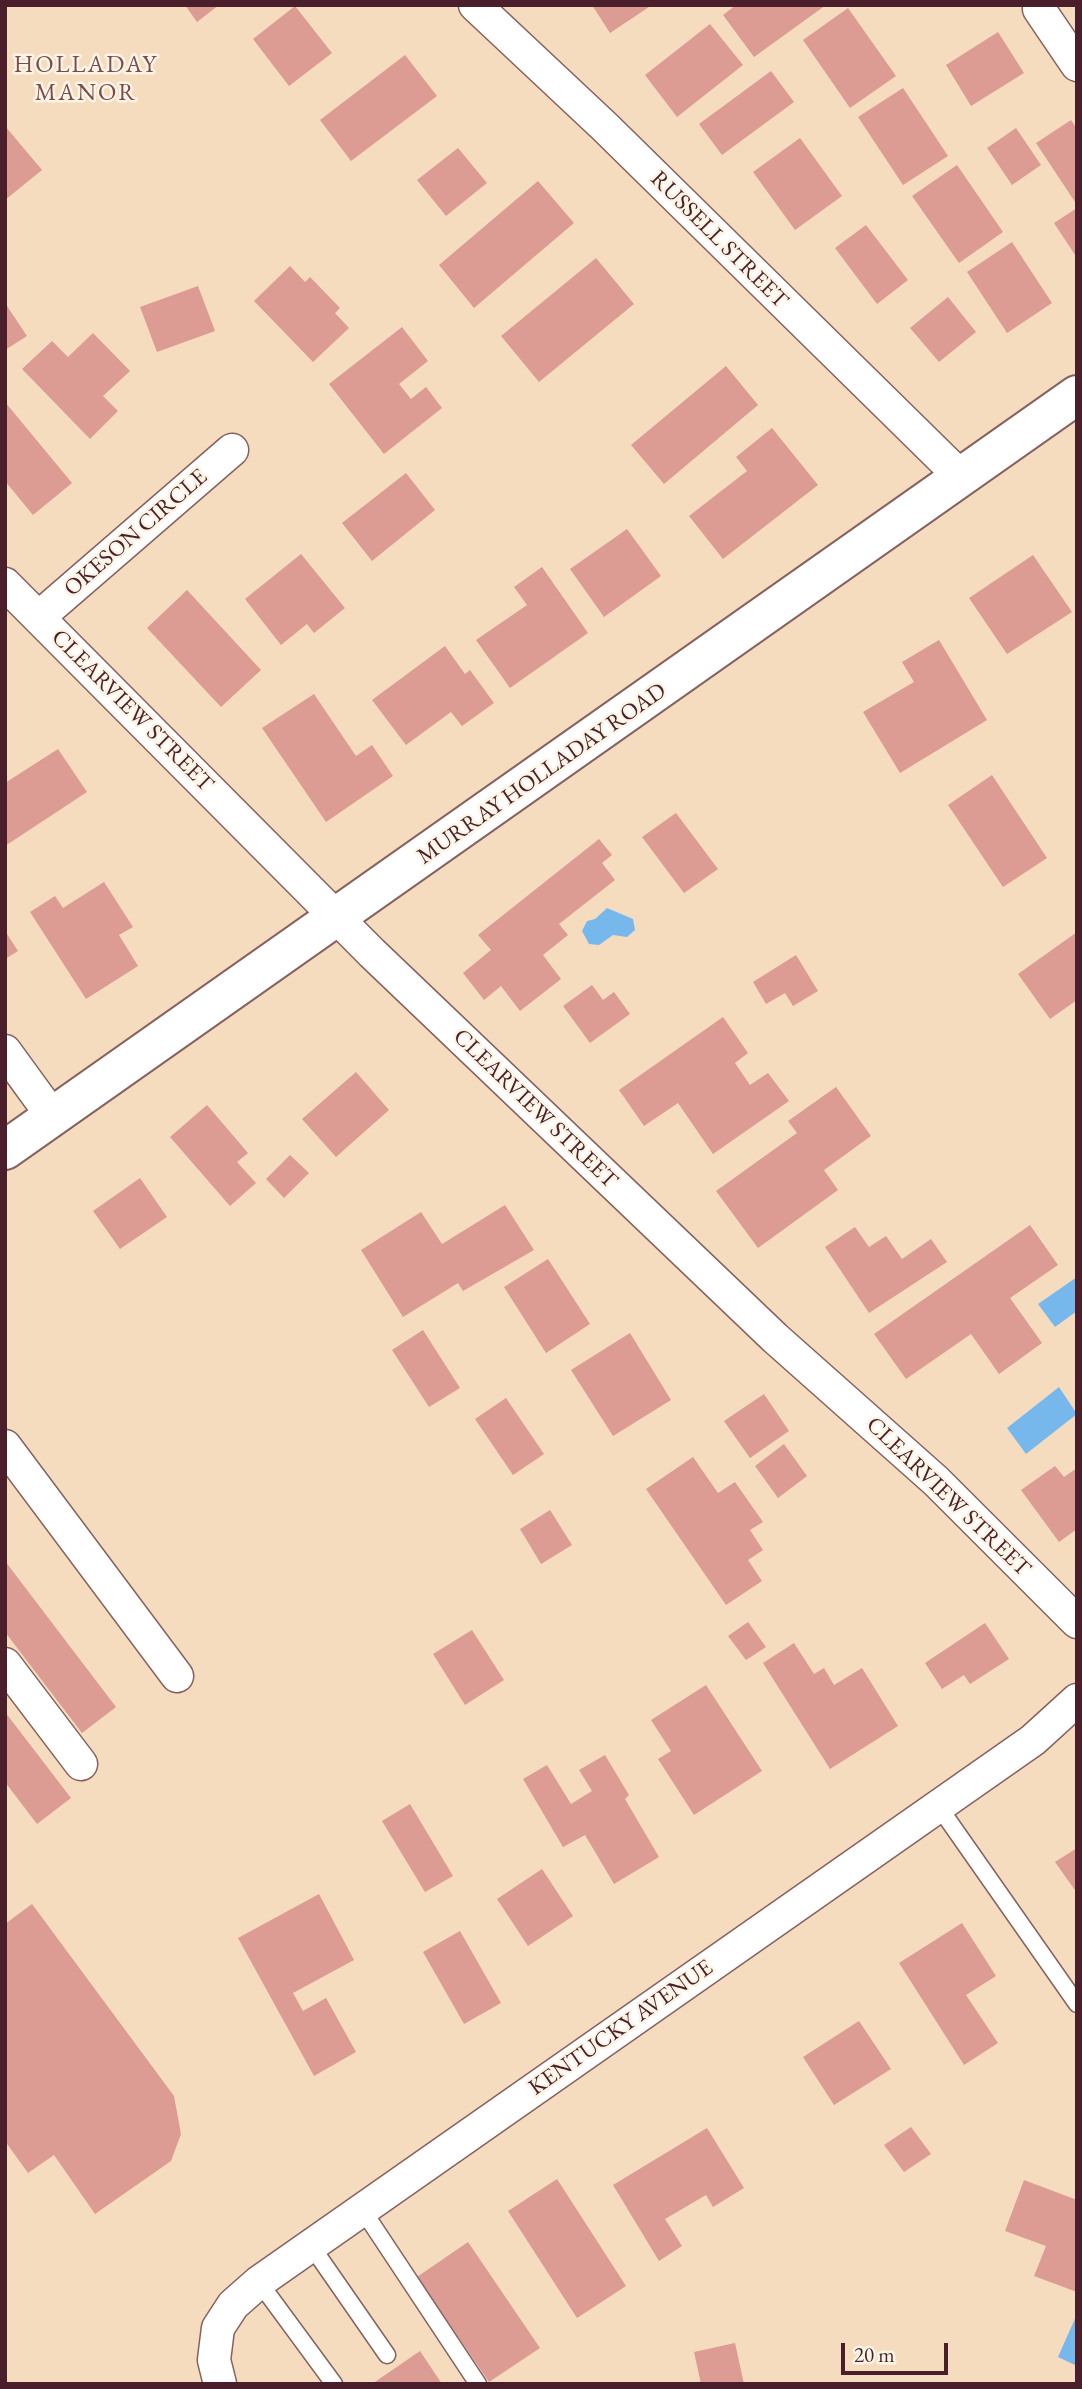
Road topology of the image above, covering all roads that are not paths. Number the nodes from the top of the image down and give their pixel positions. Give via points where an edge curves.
1 (475, 5) edge
2 (1039, 9) dead end
3 (1077, 65) edge
4 (1077, 395) edge
5 (232, 450) dead end
6 (961, 477) junction
7 (5, 584) edge
8 (39, 617) junction
9 (337, 917) junction
10 (5, 1051) edge
11 (53, 1117) junction
12 (5, 1150) edge
13 (5, 1446) edge
14 (1077, 1622) edge
15 (5, 1664) edge
16 (177, 1676) dead end
17 (1077, 1700) edge
18 (81, 1764) dead end
19 (939, 1807) junction
20 (1077, 2004) edge
21 (362, 2209) junction
22 (310, 2244) junction
23 (259, 2282) junction
24 (387, 2355) dead end
25 (220, 2384) edge
26 (334, 2384) edge
27 (478, 2384) edge

1 - 6 street, RUSSELL STREET
2 - 3 street
4 - 6 street, MURRAY HOLLADAY ROAD
5 - 8 street, OKESON CIRCLE
6 - 9 street, MURRAY HOLLADAY ROAD
7 - 8 street, CLEARVIEW STREET
8 - 9 street, CLEARVIEW STREET
9 - 11 street, MURRAY HOLLADAY ROAD
9 - 14 street, CLEARVIEW STREET via 775,1338 936,1481
10 - 11 street
11 - 12 street, MURRAY HOLLADAY ROAD
13 - 16 street
15 - 18 street
17 - 19 street, KENTUCKY AVENUE via 1033,1740
19 - 20 lane
19 - 21 street, KENTUCKY AVENUE
21 - 22 street, KENTUCKY AVENUE
21 - 27 lane
22 - 23 street, KENTUCKY AVENUE
22 - 24 lane
23 - 25 street, KENTUCKY AVENUE via 233,2305 218,2328 214,2360
23 - 26 lane

